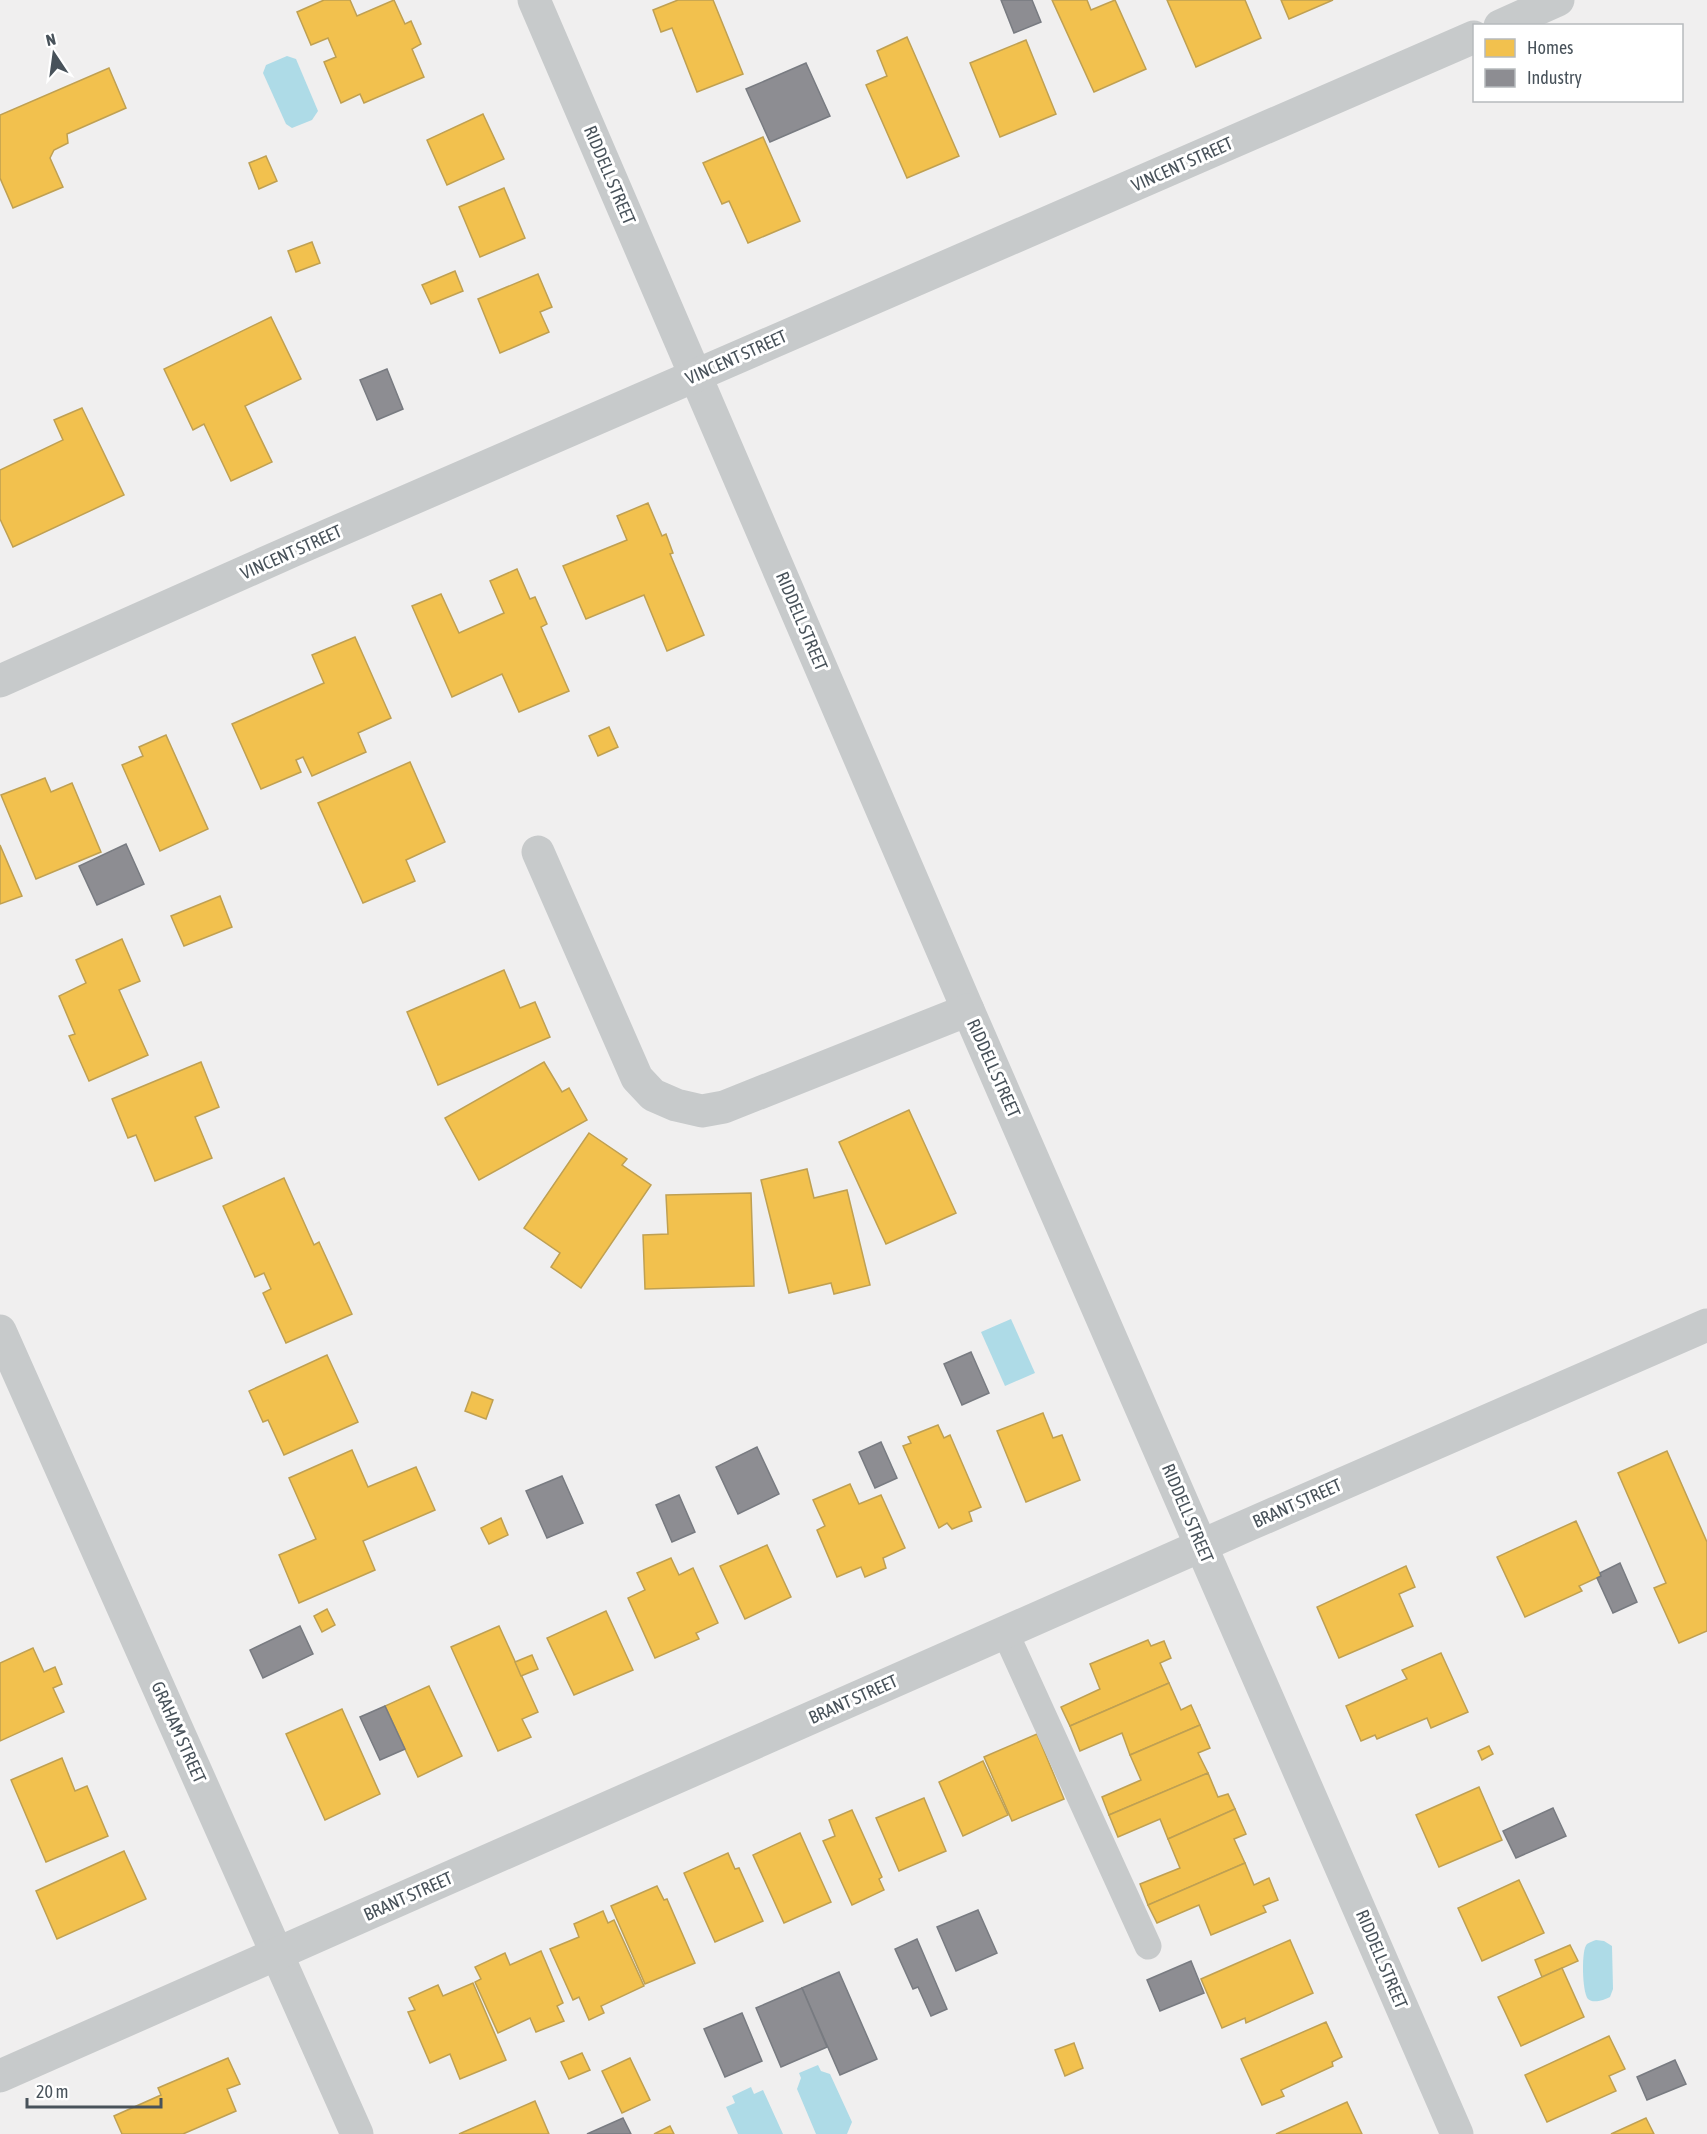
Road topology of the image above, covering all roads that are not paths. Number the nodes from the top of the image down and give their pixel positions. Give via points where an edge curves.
1 (534, 0) edge
2 (1558, 0) edge
3 (1504, 24) edge
4 (1473, 37) edge
5 (697, 374) junction
6 (0, 681) edge
7 (538, 852) dead end
8 (968, 1010) junction
9 (1707, 1325) edge
10 (0, 1330) edge
11 (1202, 1545) junction
12 (1005, 1632) junction
13 (1148, 1946) dead end
14 (277, 1953) junction
15 (0, 2076) edge
16 (357, 2134) edge
17 (1457, 2134) edge

1 - 5 street, RIDDELL STREET
2 - 3 street
4 - 5 street, VINCENT STREET
5 - 6 street, VINCENT STREET
5 - 8 street, RIDDELL STREET
7 - 8 street via 637,1078 653,1095 676,1105 702,1112 724,1107
8 - 11 street, RIDDELL STREET
9 - 11 street, BRANT STREET
10 - 14 street, GRAHAM STREET
11 - 12 street, BRANT STREET
11 - 17 street, RIDDELL STREET
12 - 13 lane
12 - 14 street, BRANT STREET
14 - 15 street, BRANT STREET
14 - 16 street, GRAHAM STREET

